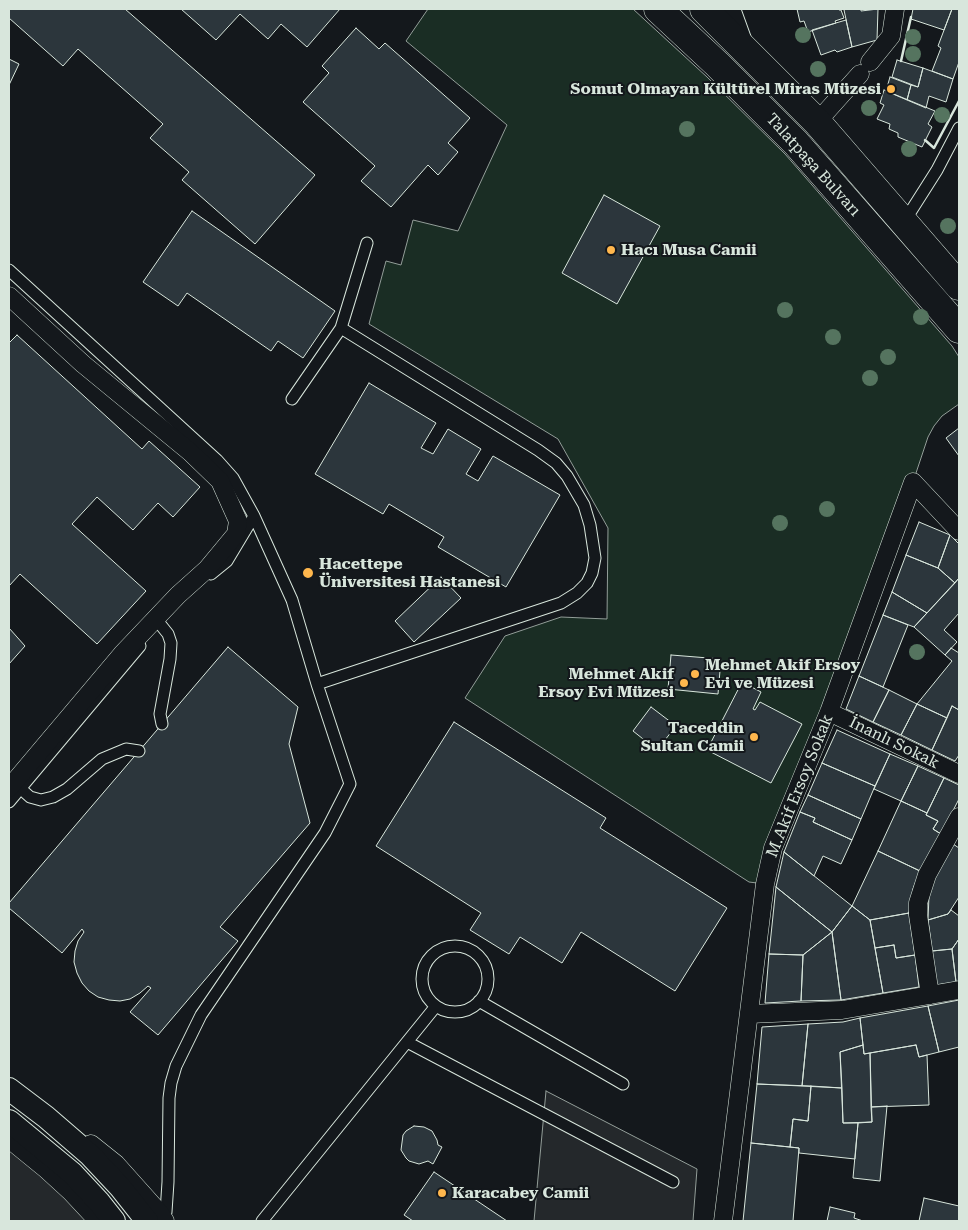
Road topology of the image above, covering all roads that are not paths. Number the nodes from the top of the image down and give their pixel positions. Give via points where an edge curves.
1 (658, 9) edge
2 (704, 9) edge
3 (729, 9) edge
4 (895, 9) edge
5 (742, 45) junction
6 (817, 122) junction
7 (959, 128) edge
8 (904, 222) junction
9 (368, 243) dead end
10 (9, 270) edge
11 (959, 286) edge
12 (9, 296) edge
13 (341, 328) junction
14 (959, 329) edge
15 (292, 399) dead end
16 (254, 516) junction
17 (959, 531) edge
18 (160, 624) junction
19 (317, 684) junction
20 (829, 712) junction
21 (162, 724) dead end
22 (139, 750) dead end
23 (959, 774) edge
24 (15, 788) edge
25 (9, 802) edge
26 (959, 817) edge
27 (959, 990) edge
28 (930, 995) junction
29 (479, 1001) junction
30 (436, 1006) junction
31 (749, 1014) junction
32 (407, 1042) junction
33 (9, 1079) edge
34 (623, 1084) dead end
35 (9, 1090) edge
36 (9, 1121) edge
37 (9, 1139) edge
38 (673, 1182) dead end
39 (98, 1221) edge
40 (114, 1221) edge
41 (159, 1221) edge
42 (262, 1221) edge
43 (724, 1221) edge

1 - 14 main road, Talatpaşa Bulvarı via 796,143
2 - 5 main road, Talatpaşa Bulvarı
3 - 5 street
4 - 6 street via 890,36
5 - 6 main road, Talatpaşa Bulvarı
6 - 8 main road, Talatpaşa Bulvarı
7 - 8 lane
8 - 11 main road, Talatpaşa Bulvarı
9 - 13 lane
10 - 16 lane via 217,460 233,478
12 - 24 street via 220,481 238,521 236,534 122,654
13 - 15 lane
13 - 19 lane via 556,463 584,505 595,558 586,583 561,603
16 - 18 lane via 227,561 200,582
16 - 19 lane via 292,600
17 - 20 street, M.Akif Ersoy Sokak via 913,482
18 - 21 lane via 171,643 160,714
18 - 24 lane
19 - 41 lane via 350,784 325,834 201,1015 176,1066 169,1098 166,1212
20 - 23 street, İnanlı Sokak
20 - 31 street, M.Akif Ersoy Sokak via 773,848 764,884
22 - 24 lane via 126,749 102,759 67,789 41,800
24 - 25 lane
26 - 28 street via 927,876 918,903
27 - 28 street
28 - 31 street via 842,1010
29 - 30 lane via 472,1007 454,1012
29 - 30 lane via 488,984 485,966 474,951 456,945 446,946 430,956 422,973 424,991
29 - 34 lane
30 - 32 lane
31 - 43 street, M.Akif Ersoy Sokak
32 - 38 lane
32 - 42 lane
33 - 41 street via 116,1164
35 - 41 street via 90,1155
36 - 40 street via 72,1173
37 - 39 street via 65,1187

